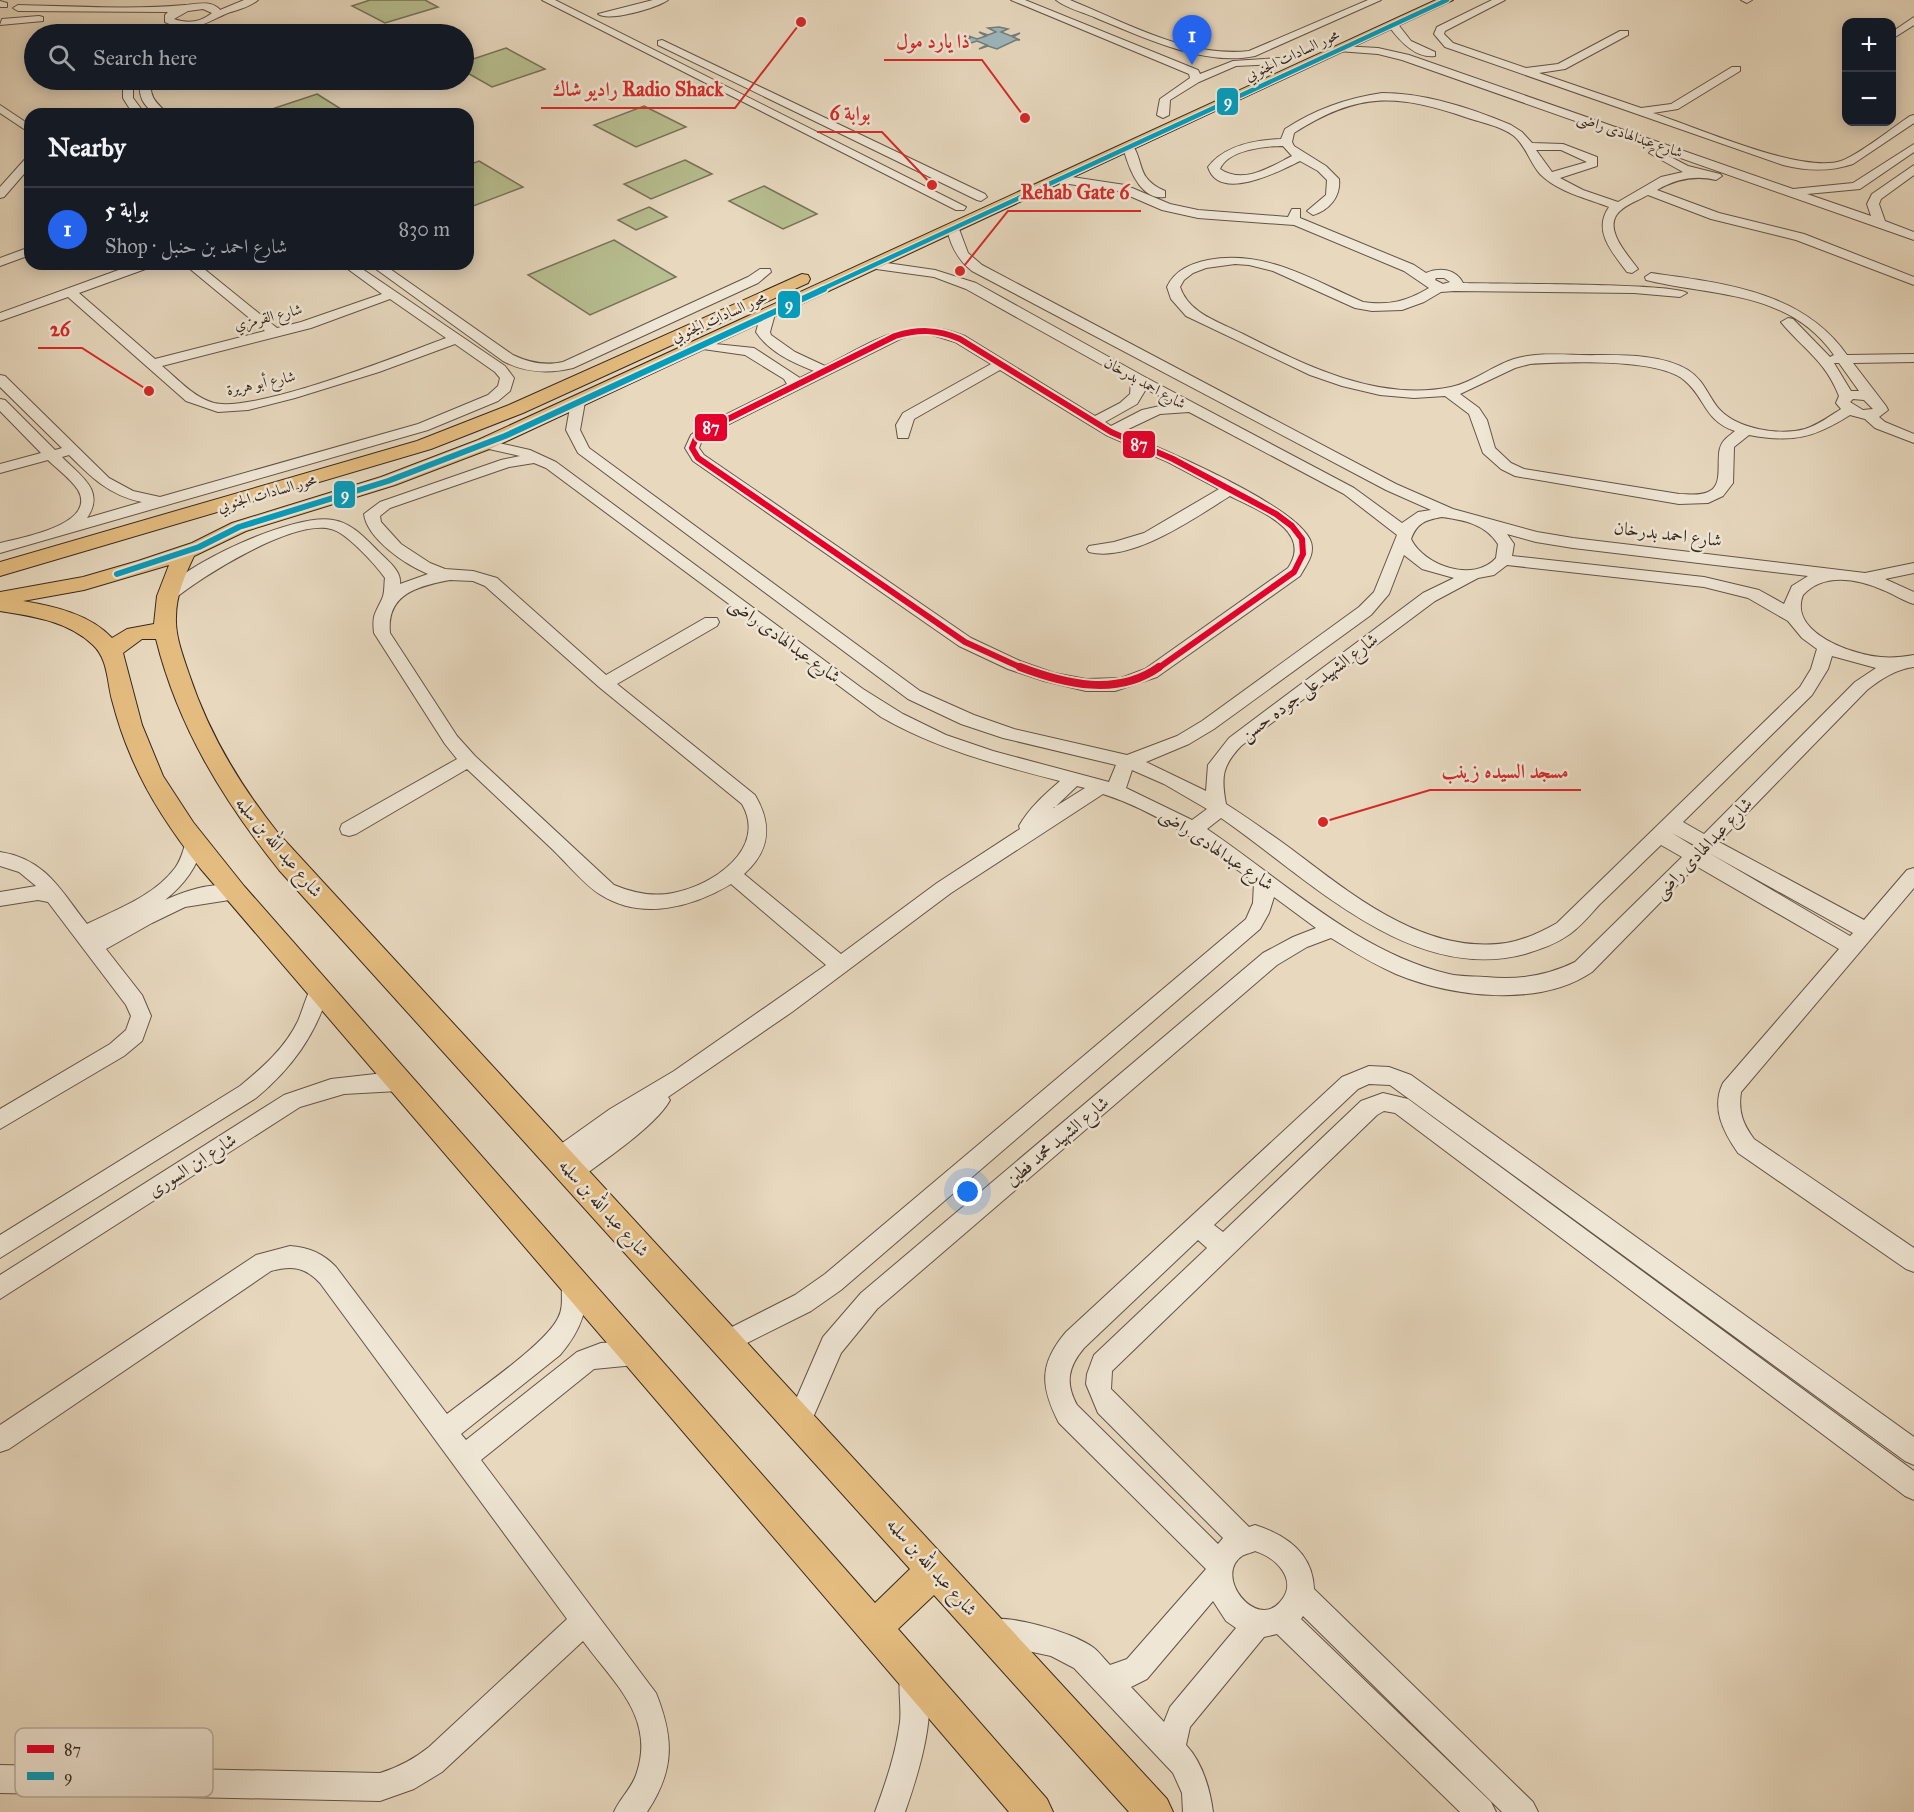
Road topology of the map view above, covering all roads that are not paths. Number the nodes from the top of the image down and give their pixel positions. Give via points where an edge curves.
1 (226, 0) edge
2 (253, 0) edge
3 (547, 0) edge
4 (663, 0) edge
5 (676, 0) edge
6 (1016, 0) edge
7 (1046, 0) edge
8 (1061, 0) edge
9 (1376, 0) edge
10 (1413, 0) edge
11 (1447, 0) edge
12 (1500, 0) edge
13 (533, 1) edge
14 (1, 5) edge
15 (191, 7) junction
16 (18, 8) junction
17 (211, 18) junction
18 (1914, 20) edge
19 (1, 22) edge
20 (170, 24) junction
21 (201, 24) edge
22 (1393, 25) junction
23 (1140, 33) junction
24 (1624, 33) dead end
25 (1896, 33) edge
26 (652, 38) dead end
27 (1407, 43) junction
28 (673, 48) junction
29 (1342, 49) junction
30 (1175, 50) junction
31 (1388, 52) junction
32 (655, 54) junction
33 (1159, 57) junction
34 (1203, 60) junction
35 (1231, 60) junction
36 (1279, 61) junction
37 (1561, 67) junction
38 (1186, 68) junction
39 (1736, 69) dead end
40 (1523, 71) junction
41 (1195, 80) junction
42 (1557, 83) junction
43 (128, 90) edge
44 (145, 90) edge
45 (1674, 107) junction
46 (0, 108) edge
47 (135, 108) edge
48 (153, 108) edge
49 (1636, 110) junction
50 (1163, 114) junction
51 (1914, 118) edge
52 (1671, 123) junction
53 (24, 126) edge
54 (1612, 128) junction
55 (1286, 142) junction
56 (1550, 145) junction
57 (1528, 146) junction
58 (1129, 147) junction
59 (1914, 147) edge
60 (1300, 156) junction
61 (906, 161) junction
62 (1674, 163) junction
63 (24, 167) edge
64 (919, 168) junction
65 (1914, 170) edge
66 (1572, 172) junction
67 (1701, 172) junction
68 (893, 173) junction
69 (1550, 176) junction
70 (0, 177) edge
71 (15, 177) junction
72 (1059, 179) junction
73 (1665, 180) junction
74 (1146, 186) junction
75 (1813, 189) junction
76 (1647, 190) junction
77 (1132, 192) junction
78 (1791, 192) junction
79 (0, 194) edge
80 (983, 196) junction
81 (1161, 199) junction
82 (1618, 206) junction
83 (957, 208) junction
84 (1318, 216) junction
85 (1877, 218) junction
86 (1300, 219) junction
87 (1914, 226) edge
88 (953, 229) junction
89 (1914, 236) edge
90 (24, 245) edge
91 (0, 253) edge
92 (24, 253) edge
93 (0, 262) edge
94 (873, 265) junction
95 (1632, 268) junction
96 (130, 270) edge
97 (197, 270) edge
98 (355, 270) edge
99 (384, 270) edge
100 (765, 272) dead end
101 (1608, 274) junction
102 (1651, 277) junction
103 (1435, 280) junction
104 (1914, 281) edge
105 (1454, 282) junction
106 (1634, 290) junction
107 (70, 292) junction
108 (390, 295) junction
109 (768, 314) junction
110 (0, 317) edge
111 (275, 333) junction
112 (456, 339) junction
113 (767, 339) junction
114 (701, 345) junction
115 (497, 350) junction
116 (744, 350) junction
117 (483, 356) junction
118 (1914, 358) edge
119 (1823, 359) junction
120 (1844, 360) junction
121 (152, 364) junction
122 (1000, 364) junction
123 (817, 368) junction
124 (0, 379) edge
125 (1138, 379) junction
126 (791, 381) junction
127 (1448, 392) junction
128 (578, 402) junction
129 (0, 403) edge
130 (1848, 403) junction
131 (1875, 408) junction
132 (1193, 409) junction
133 (1094, 422) junction
134 (1914, 427) edge
135 (1746, 430) junction
136 (1111, 432) junction
137 (903, 435) dead end
138 (1914, 439) edge
139 (485, 444) junction
140 (71, 449) junction
141 (52, 456) junction
142 (538, 459) junction
143 (0, 469) edge
144 (411, 472) junction
145 (632, 484) junction
146 (1230, 489) junction
147 (427, 490) junction
148 (597, 501) junction
149 (163, 502) junction
150 (1449, 512) junction
151 (373, 522) junction
152 (1488, 524) junction
153 (152, 525) junction
154 (68, 529) junction
155 (259, 531) junction
156 (348, 532) junction
157 (221, 534) junction
158 (1404, 536) junction
159 (0, 548) edge
160 (1095, 549) dead end
161 (185, 552) junction
162 (1503, 560) junction
163 (26, 562) junction
164 (1914, 568) edge
165 (0, 569) edge
166 (1474, 574) junction
167 (448, 575) junction
168 (1846, 575) junction
169 (1865, 578) junction
170 (1914, 586) edge
171 (1896, 588) junction
172 (47, 590) junction
173 (167, 596) junction
174 (391, 597) junction
175 (0, 598) edge
176 (1914, 599) edge
177 (0, 604) edge
178 (1796, 618) junction
179 (711, 622) dead end
180 (166, 633) junction
181 (1825, 645) junction
182 (111, 653) junction
183 (1907, 662) edge
184 (605, 683) junction
185 (469, 760) junction
186 (1128, 762) junction
187 (1074, 778) junction
188 (1109, 788) junction
189 (1218, 810) junction
190 (1190, 827) junction
191 (349, 829) dead end
192 (1665, 829) junction
193 (1019, 838) junction
194 (195, 843) junction
195 (1701, 850) junction
196 (0, 859) edge
197 (732, 874) junction
198 (1914, 875) edge
199 (1263, 879) junction
200 (235, 893) junction
201 (55, 895) junction
202 (0, 899) edge
203 (1333, 929) junction
204 (1859, 939) junction
205 (91, 940) junction
206 (1423, 941) junction
207 (840, 965) junction
208 (1417, 974) junction
209 (319, 991) junction
210 (398, 1082) junction
211 (0, 1119) edge
212 (565, 1165) junction
213 (1236, 1188) junction
214 (1263, 1210) junction
215 (1197, 1225) junction
216 (1224, 1247) junction
217 (0, 1248) edge
218 (1914, 1261) edge
219 (573, 1281) junction
220 (0, 1288) edge
221 (727, 1342) junction
222 (635, 1353) junction
223 (1810, 1376) junction
224 (1794, 1398) junction
225 (799, 1420) junction
226 (444, 1432) junction
227 (0, 1440) edge
228 (1914, 1452) edge
229 (464, 1458) junction
230 (1914, 1487) edge
231 (1243, 1540) junction
232 (934, 1569) junction
233 (1220, 1569) junction
234 (1300, 1594) junction
235 (585, 1621) junction
236 (1270, 1621) junction
237 (874, 1628) junction
238 (990, 1631) junction
239 (913, 1674) junction
240 (1105, 1680) junction
241 (1172, 1751) junction
242 (0, 1779) edge
243 (15, 1779) edge
244 (213, 1783) edge
245 (628, 1812) edge
246 (890, 1812) edge
247 (1034, 1812) edge
248 (1154, 1812) edge
249 (1198, 1812) edge
250 (1481, 1812) edge
251 (1523, 1812) edge

1 - 15 street
2 - 17 street
3 - 32 street
4 - 5 street via 625,12 600,12 623,23 631,15
6 - 33 street
7 - 23 street
8 - 23 street
9 - 35 street
10 - 36 main road, محور السادات الجنوبي
11 - 22 main road, محور السادات الجنوبي
12 - 40 street via 1447,25 1439,34 1449,45
13 - 68 street via 862,167
14 - 16 street
15 - 16 street
15 - 17 street via 213,8 217,13
15 - 20 street via 174,12
16 - 19 street via 19,14
17 - 20 street via 192,24
17 - 21 street
18 - 25 street
19 - 20 street via 89,18
22 - 27 street, شارع عبدالهادى راضى
22 - 29 main road, محور السادات الجنوبي
23 - 30 street
23 - 35 street
24 - 37 street
26 - 28 street
27 - 31 street
27 - 75 street, شارع عبدالهادى راضى
28 - 32 street
28 - 61 street
29 - 31 street, شارع عبدالهادى راضى
29 - 58 main road, محور السادات الجنوبي
30 - 33 street
30 - 34 street
31 - 54 street, شارع عبدالهادى راضى
32 - 68 street
33 - 38 street
34 - 35 street
34 - 38 street
35 - 36 street
35 - 41 street
36 - 50 main road, محور السادات الجنوبي
37 - 40 street
37 - 42 street
38 - 41 street via 1196,75
39 - 45 street
40 - 42 street
41 - 50 street via 1165,99
42 - 49 street
43 - 47 street
44 - 48 street
45 - 49 street
45 - 52 street
46 - 53 street
49 - 52 street
50 - 80 main road, محور السادات الجنوبي
51 - 52 street via 1849,162 1822,168 1787,163
54 - 62 street via 1632,145
54 - 78 street, شارع عبدالهادى راضى
55 - 57 street via 1289,131 1349,102 1413,98 1439,103 1509,129
55 - 60 street
55 - 60 street via 1252,144 1220,161 1215,171 1230,179 1253,179
56 - 57 street
56 - 66 street
56 - 66 street via 1570,148 1593,159 1593,164
57 - 69 street
58 - 72 main road, محور السادات الجنوبي
58 - 74 street via 1135,171
59 - 75 street via 1856,186
60 - 84 street via 1319,165 1333,179 1334,194
61 - 64 street
61 - 68 street
62 - 67 street
62 - 73 street
63 - 71 street
64 - 68 street
64 - 80 street via 928,168
65 - 85 street via 1876,197 1873,204
66 - 69 street
67 - 73 street
67 - 78 street via 1757,189
68 - 83 street via 897,180
69 - 82 street
70 - 71 street
71 - 79 street
72 - 77 street
72 - 88 main road, محور السادات الجنوبي
73 - 76 street
74 - 77 street
74 - 81 street
75 - 78 street
75 - 85 street, شارع عبدالهادى راضى
76 - 82 street
76 - 104 street via 1715,216 1800,237
77 - 81 street
78 - 85 street, شارع عبدالهادى راضى
80 - 83 main road, محور السادات الجنوبي
81 - 86 street via 1181,211 1215,217
82 - 95 street via 1608,218 1608,234
83 - 153 main road, محور السادات الجنوبي via 526,405 456,433 365,464
84 - 86 street
84 - 103 street
85 - 87 street, شارع عبدالهادى راضى
85 - 89 street, شارع عبدالهادى راضى
86 - 103 street
88 - 94 main road, محور السادات الجنوبي
88 - 150 street, شارع احمد بدرخان via 958,249 977,268 1391,487
90 - 91 street
92 - 93 street
94 - 109 main road, محور السادات الجنوبي
94 - 125 street, شارع احمد بدرخان via 950,276
95 - 101 street
95 - 102 street
96 - 107 street
97 - 111 street
98 - 108 street
99 - 115 street
100 - 115 street via 568,365 529,366
101 - 105 street via 1573,280
101 - 106 street via 1615,285
102 - 106 street via 1650,287
102 - 120 street via 1739,292 1773,303 1821,332
103 - 105 street
103 - 127 street via 1406,306 1376,308 1360,305 1271,267 1226,260 1188,270 1176,279 1173,291 1178,303 1191,313 1343,384 1386,392
105 - 106 street
106 - 119 street via 1706,295 1750,305 1803,333
107 - 110 street
107 - 121 street, شارع أبو هريرة
108 - 111 street, شارع القرمزي
108 - 112 street
109 - 113 street via 763,332
109 - 114 main road, محور السادات الجنوبي
111 - 121 street, شارع القرمزي
112 - 117 street
112 - 121 street, شارع أبو هريرة via 364,373 244,407 204,405
113 - 116 street
113 - 123 street
114 - 116 street
114 - 128 main road, محور السادات الجنوبي
115 - 117 street
116 - 126 street
117 - 149 street via 505,373 507,383 500,393 466,410 399,435
118 - 120 street
119 - 120 street
119 - 130 street via 1842,386
120 - 131 street
122 - 123 street via 946,333 929,330 894,336
122 - 133 street
122 - 137 street via 908,416
123 - 126 street
124 - 140 street
125 - 132 street, شارع احمد بدرخان
125 - 133 street via 1141,388 1131,403
126 - 146 street via 696,438 692,448 698,458 965,642 1004,661 1076,684 1104,686 1151,673 1294,572 1304,555 1301,535 1291,524
127 - 135 street via 1520,361 1633,360 1656,363 1685,374 1720,419
127 - 135 street via 1474,411 1488,450 1520,473 1679,500 1708,498 1718,493 1725,483 1727,447
128 - 139 main road, محور السادات الجنوبي
128 - 145 street, شارع عبدالهادى راضى via 573,430 583,450
129 - 141 street
130 - 131 street via 1863,395
130 - 135 street via 1816,429 1796,435
131 - 134 street
131 - 138 street via 1880,425
132 - 136 street via 1161,408
132 - 158 street, شارع احمد بدرخان via 1349,491
133 - 136 street
136 - 146 street
139 - 142 street, شارع عبدالهادى راضى
139 - 144 main road, محور السادات الجنوبي
140 - 141 street
140 - 149 street via 115,489 136,498
141 - 143 street
141 - 154 street via 89,498 80,519
142 - 147 street via 506,463
142 - 148 street, شارع عبدالهادى راضى
144 - 147 main road
144 - 155 main road, محور السادات الجنوبي
145 - 148 street
145 - 186 street, شارع عبدالهادى راضى via 914,695 983,726
146 - 160 street via 1147,540 1113,549
147 - 151 street via 379,508 372,514
148 - 187 street, شارع عبدالهادى راضى via 882,711 941,740
149 - 154 street
150 - 152 street
150 - 158 street via 1428,514 1412,522
151 - 156 street
151 - 167 street via 411,560
152 - 162 street via 1501,535 1507,548
152 - 168 street, شارع احمد بدرخان via 1574,543
153 - 157 main road via 132,539 130,551 142,552
153 - 163 main road, محور السادات الجنوبي
154 - 159 street
155 - 156 street via 319,524 334,525
155 - 157 main road, محور السادات الجنوبي
155 - 173 street via 244,546
156 - 174 street via 393,578
157 - 161 main road, محور السادات الجنوبي
158 - 166 street via 1408,551 1419,561 1436,570
158 - 186 street, شارع الشهيد على جوده حسن via 1381,594 1365,610 1208,725 1183,740
161 - 172 main road, محور السادات الجنوبي via 105,578
161 - 173 main road, شارع عبد الله بن سلمه
162 - 166 street via 1492,569
162 - 178 street via 1704,582 1753,594
163 - 165 main road, محور السادات الجنوبي
163 - 172 main road via 72,557 86,561 77,576
164 - 169 street
166 - 189 street, شارع الشهيد على جوده حسن via 1420,604 1235,742 1221,756 1213,773
167 - 174 street via 426,578
167 - 184 street via 464,574 491,582
168 - 169 street
168 - 178 street via 1824,576 1796,591 1792,604
169 - 171 street
170 - 171 street
171 - 176 street
172 - 175 main road, محور السادات الجنوبي
173 - 180 main road, شارع عبد الله بن سلمه
174 - 185 street via 380,615 382,633
177 - 182 main road via 71,622 94,635
178 - 181 street via 1812,637
179 - 184 street
180 - 182 main road via 155,630 128,636
180 - 212 main road, شارع عبد الله بن سلمه via 187,707 205,746 255,824
181 - 183 street via 1862,660
181 - 192 street, شارع عبدالهادى راضى via 1821,666 1806,691
182 - 194 main road via 127,716 143,758
183 - 195 street, شارع عبدالهادى راضى via 1872,676 1861,686
184 - 197 street via 749,800 757,818 757,837 749,857
185 - 191 street
185 - 197 street via 607,890 630,900 676,900 711,889
186 - 188 street
186 - 189 street, شارع عبدالهادى راضى via 1191,790
187 - 188 street, شارع عبدالهادى راضى
187 - 193 street via 1047,803
188 - 190 street, شارع عبدالهادى راضى
188 - 193 street
189 - 190 street via 1202,824
189 - 206 street, شارع عبدالهادى راضى via 1347,900
190 - 199 street, شارع عبدالهادى راضى
192 - 195 street
192 - 206 street, شارع عبدالهادى راضى via 1564,928 1536,944 1500,951 1460,951
193 - 207 street
194 - 200 main road
194 - 205 street via 187,868 177,880
195 - 204 street
195 - 208 street, شارع عبدالهادى راضى via 1582,968 1553,980 1484,988
196 - 201 street via 29,867
197 - 207 street
198 - 204 street
199 - 203 street, شارع عبدالهادى راضى
199 - 221 street, شارع الشهيد محمد فطين via 1262,910 1253,924 833,1282 803,1304
200 - 205 street via 204,893 173,903
200 - 209 main road
201 - 202 street via 38,893
201 - 205 street
203 - 208 street, شارع عبدالهادى راضى via 1358,947
203 - 225 street, شارع الشهيد محمد فطين via 1270,959 869,1301 832,1345
204 - 218 street via 1731,1089 1727,1107 1732,1126 1746,1146
205 - 211 street via 135,1001 141,1016 135,1035 117,1050
206 - 208 street
207 - 212 street via 682,1077 631,1126
209 - 210 main road
209 - 217 street, شارع ابن السورى via 303,1035 270,1075
210 - 219 main road
210 - 220 street, شارع ابن السورى via 356,1082 292,1101
212 - 221 main road, شارع عبد الله بن سلمه
213 - 214 street
213 - 215 street
213 - 223 street via 1358,1077 1392,1076
214 - 216 street
214 - 224 street via 1369,1107 1383,1102 1400,1106
215 - 216 street
215 - 233 street via 1064,1352 1057,1367 1056,1383 1068,1414
216 - 231 street via 1103,1363 1097,1384 1107,1404
219 - 222 main road
219 - 226 street via 576,1298 565,1332
221 - 225 main road, شارع عبد الله بن سلمه
222 - 229 street via 586,1360
222 - 237 main road
223 - 224 street
223 - 228 street
224 - 230 street
225 - 232 main road, شارع عبد الله بن سلمه
226 - 227 street via 321,1266 313,1260 289,1256 255,1268
226 - 229 street
229 - 235 street
231 - 233 street via 1225,1554
231 - 234 street via 1268,1540 1289,1556 1297,1567
232 - 237 main road
232 - 238 main road, شارع عبد الله بن سلمه
233 - 236 street via 1220,1587 1230,1606 1246,1619
233 - 240 street via 1137,1669
234 - 236 street via 1293,1609
234 - 251 street
235 - 244 street via 411,1777 380,1787
235 - 245 street via 654,1719 657,1756 643,1794
236 - 241 street via 1180,1717 1173,1733
236 - 250 street
237 - 239 main road
238 - 240 street via 1071,1649
238 - 248 main road, شارع عبد الله بن سلمه
239 - 246 street via 914,1720 906,1767
239 - 247 main road
240 - 241 street
241 - 249 street via 1191,1777
242 - 243 street

